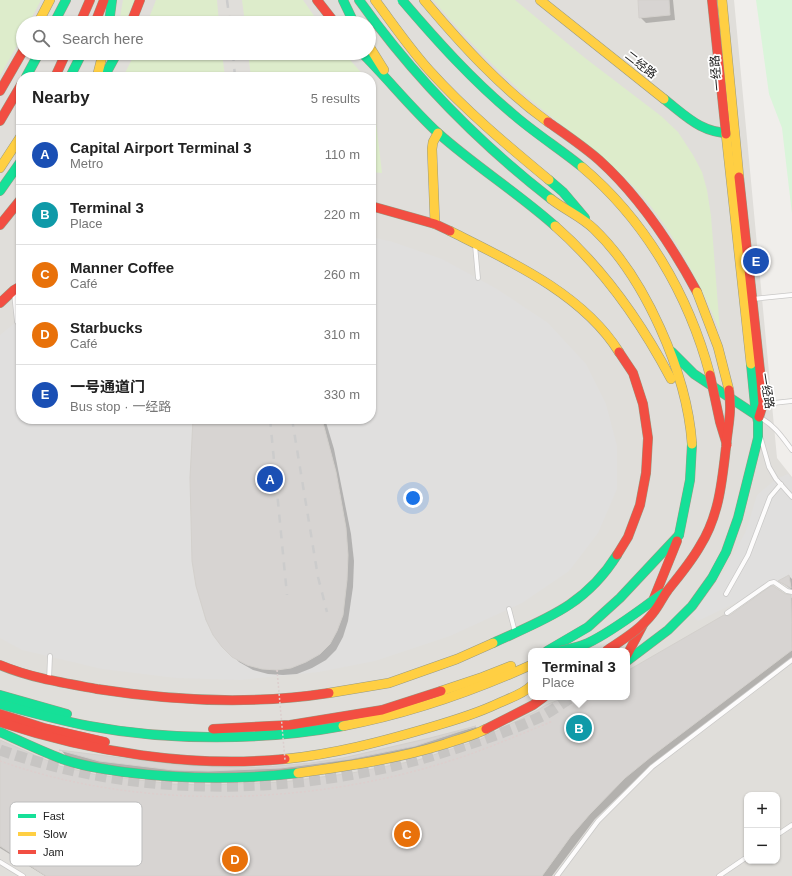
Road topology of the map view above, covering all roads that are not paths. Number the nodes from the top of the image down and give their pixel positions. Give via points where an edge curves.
1 (50, 0) edge
2 (66, 0) edge
3 (90, 0) edge
4 (104, 0) edge
5 (112, 0) edge
6 (140, 0) edge
7 (317, 0) edge
8 (342, 0) edge
9 (359, 0) edge
10 (375, 0) edge
11 (402, 0) edge
12 (424, 0) edge
13 (540, 0) edge
14 (712, 0) edge
15 (722, 0) edge
16 (42, 16) edge
17 (58, 16) edge
18 (83, 16) edge
19 (98, 16) edge
20 (110, 16) edge
21 (134, 16) edge
22 (330, 16) edge
23 (350, 16) edge
24 (370, 16) edge
25 (376, 24) edge
26 (376, 57) edge
27 (18, 60) edge
28 (35, 60) edge
29 (63, 60) edge
30 (78, 60) edge
31 (101, 60) edge
32 (113, 60) edge
33 (369, 60) edge
34 (29, 72) edge
35 (57, 72) edge
36 (72, 72) edge
37 (98, 72) edge
38 (107, 72) edge
39 (394, 86) junction
40 (0, 91) edge
41 (16, 94) edge
42 (0, 121) edge
43 (438, 132) junction
44 (730, 133) junction
45 (16, 144) edge
46 (0, 168) edge
47 (16, 168) edge
48 (0, 191) edge
49 (16, 205) edge
50 (376, 207) edge
51 (435, 224) junction
52 (0, 225) edge
53 (594, 229) junction
54 (474, 243) junction
55 (478, 278) dead end
56 (16, 290) edge
57 (792, 295) edge
58 (752, 299) junction
59 (0, 304) edge
60 (666, 344) junction
61 (792, 401) edge
62 (763, 404) junction
63 (688, 414) junction
64 (759, 417) junction
65 (759, 433) junction
66 (727, 445) junction
67 (792, 450) edge
68 (781, 484) junction
69 (792, 497) edge
70 (679, 535) junction
71 (668, 590) junction
72 (792, 592) edge
73 (726, 594) dead end
74 (509, 609) dead end
75 (727, 612) dead end
76 (588, 627) junction
77 (515, 632) junction
78 (588, 643) junction
79 (552, 648) edge
80 (571, 648) edge
81 (571, 648) edge
82 (582, 648) edge
83 (610, 648) edge
84 (630, 650) edge
85 (50, 656) dead end
86 (528, 659) edge
87 (630, 659) edge
88 (792, 660) edge
89 (0, 665) edge
90 (528, 666) edge
91 (49, 681) junction
92 (528, 682) edge
93 (528, 689) edge
94 (0, 695) edge
95 (540, 700) edge
96 (0, 704) edge
97 (0, 714) edge
98 (0, 722) edge
99 (0, 732) edge
100 (792, 825) edge
101 (780, 833) edge
102 (744, 858) edge
103 (0, 862) edge
104 (14, 871) junction
105 (11, 876) edge
106 (23, 876) edge
107 (557, 876) edge
108 (719, 876) edge

1 - 16 main road
2 - 17 main road
3 - 18 main road
4 - 19 main road
5 - 20 main road
6 - 21 main road
7 - 22 main road
8 - 23 main road
9 - 24 main road
10 - 53 main road via 396,30 438,79 488,129 563,192
11 - 66 main road, bridge via 478,83 528,127 587,171 612,195 638,227 667,270 686,306 708,367
12 - 66 main road, bridge via 452,34 484,66 532,110 597,159 629,191 663,235 697,292 716,344 731,412
13 - 44 main road, 二经路 via 697,125 706,130
14 - 44 main road, 一经路
15 - 44 main road, 一经路
25 - 53 main road via 446,106 493,151
26 - 39 main road
27 - 40 main road
28 - 34 main road
29 - 35 main road
30 - 36 main road
31 - 37 main road
32 - 38 main road
33 - 39 main road
39 - 43 main road
41 - 42 main road
43 - 51 main road via 432,149
43 - 63 main road via 544,217 602,274 637,321 668,372
44 - 58 main road, 一经路
44 - 64 main road, 一经路 via 755,404
45 - 46 main road
47 - 48 main road
49 - 52 main road
50 - 51 main road
51 - 54 main road
53 - 60 main road via 635,281
54 - 55 lane
54 - 77 main road via 550,284 591,316 614,343 633,374 643,404 648,438 646,473 640,505 628,537 608,569 586,593 556,614
56 - 59 main road
57 - 58 lane
58 - 62 main road, 一经路
60 - 63 main road
60 - 64 main road via 678,360 694,374
61 - 62 lane
62 - 64 main road, 一经路
63 - 70 main road via 691,472 689,494
64 - 65 main road
64 - 67 lane via 776,429
65 - 68 lane via 769,467
65 - 87 main road via 743,502 722,563 704,592 681,618 658,639
66 - 71 main road, bridge via 722,488 716,512 691,561
68 - 69 lane
68 - 73 lane via 770,497 748,555
70 - 76 main road via 620,598
70 - 84 main road via 642,628
71 - 78 main road, bridge via 627,620
71 - 83 main road, bridge via 650,617
72 - 75 lane via 774,582 770,583
74 - 77 lane
76 - 79 main road
76 - 80 main road
77 - 91 main road via 457,659 389,683 321,694 243,701 180,699
78 - 81 main road, bridge
78 - 82 main road, bridge
85 - 91 lane
86 - 94 main road via 483,677 382,710 290,725 212,729 130,725 65,714
88 - 107 lane via 652,767 598,821
89 - 91 main road
90 - 96 main road via 485,685 381,718 330,728 277,734 203,736 133,732 69,722
92 - 97 main road via 467,709 408,728 354,742 272,753 192,753 144,748 57,732
93 - 98 main road via 480,712 432,727 342,751 291,758 238,760 151,756 80,745
95 - 99 main road via 476,734 416,753 351,766 282,775 174,777 98,768 62,759
100 - 101 lane
102 - 108 lane
103 - 104 lane
104 - 105 lane
104 - 106 lane

